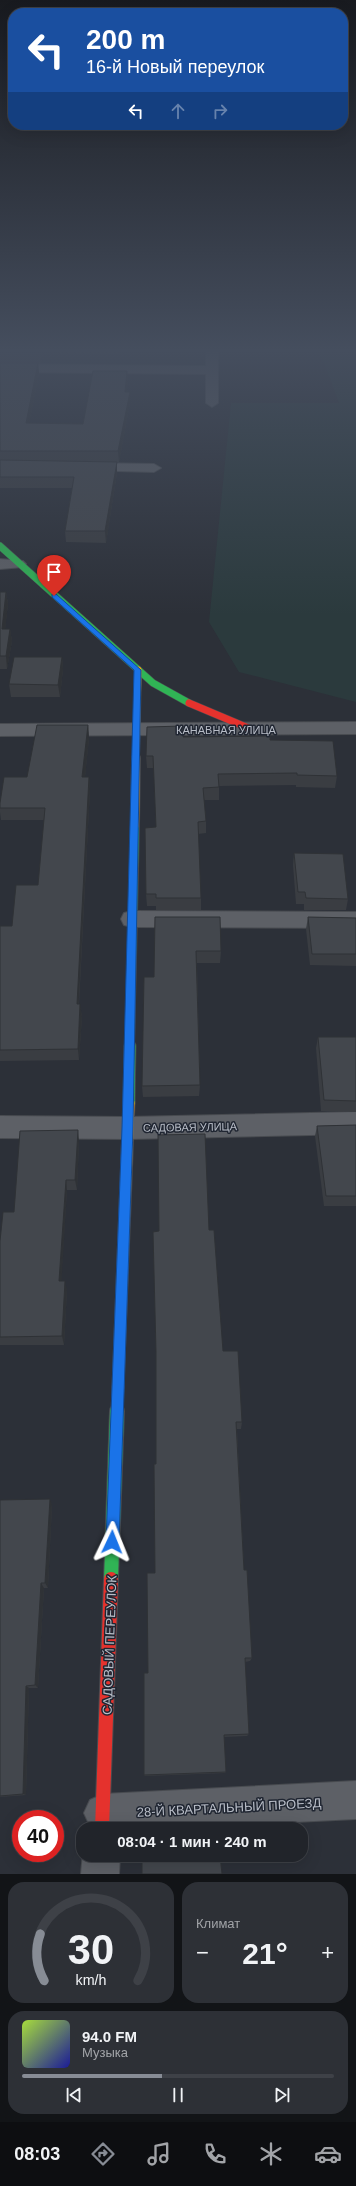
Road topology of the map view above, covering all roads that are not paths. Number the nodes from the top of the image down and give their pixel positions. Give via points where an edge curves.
1 (77, 467) edge
2 (154, 468) dead end
3 (0, 546) edge
4 (0, 564) edge
5 (18, 564) junction
6 (138, 670) junction
7 (356, 728) edge
8 (0, 730) edge
9 (136, 730) junction
10 (253, 730) junction
11 (132, 919) junction
12 (356, 920) edge
13 (356, 1123) edge
14 (0, 1127) edge
15 (128, 1128) junction
16 (356, 1800) edge
17 (102, 1821) edge
18 (101, 1862) edge
19 (100, 1874) edge

1 - 2 street
3 - 5 street
4 - 5 street
5 - 6 street
6 - 9 street, САДОВЫЙ ПЕРЕУЛОК
6 - 10 street via 153,683 191,704
7 - 10 street, КАНАВНАЯ УЛИЦА
8 - 9 street, КАНАВНАЯ УЛИЦА
9 - 10 street, КАНАВНАЯ УЛИЦА
9 - 11 street, САДОВЫЙ ПЕРЕУЛОК
11 - 12 street
11 - 15 street, САДОВЫЙ ПЕРЕУЛОК
13 - 15 street, САДОВАЯ УЛИЦА
14 - 15 street, САДОВАЯ УЛИЦА
15 - 17 street, САДОВЫЙ ПЕРЕУЛОК
16 - 17 street, 28-Й КВАРТАЛЬНЫЙ ПРОЕЗД
18 - 19 street

